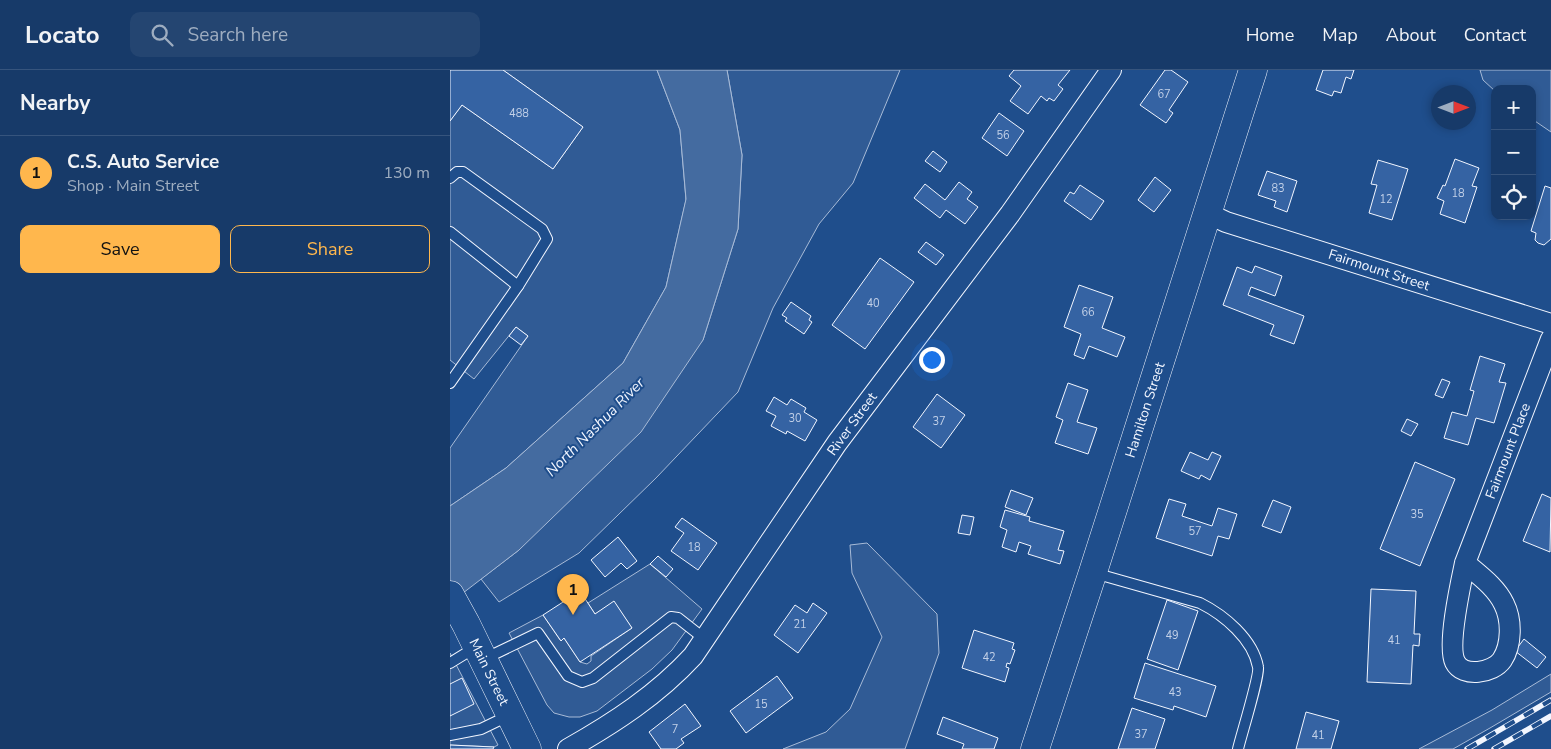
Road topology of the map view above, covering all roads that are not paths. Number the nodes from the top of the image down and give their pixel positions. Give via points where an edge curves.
1 (1111, 70) edge
2 (1253, 70) edge
3 (450, 178) edge
4 (1208, 214) junction
5 (450, 232) edge
6 (518, 286) junction
7 (1551, 324) edge
8 (1551, 339) edge
9 (450, 383) edge
10 (1465, 562) junction
11 (1093, 572) junction
12 (450, 595) edge
13 (706, 640) junction
14 (476, 643) junction
15 (450, 663) edge
16 (510, 715) junction
17 (450, 735) edge
18 (527, 749) edge
19 (568, 749) edge
20 (1035, 749) edge
21 (1238, 749) edge

1 - 13 street, River Street via 1010,214 837,443
2 - 4 main road, Hamilton Street
3 - 6 lane via 457,172 463,172 544,232 546,243
4 - 7 street, Fairmount Street
4 - 11 main road, Hamilton Street
5 - 6 lane
6 - 9 lane
8 - 10 street, Fairmount Place
10 - 10 street, Fairmount Place via 1457,596 1454,661 1461,669 1474,672 1492,668 1501,661 1509,639 1510,624 1505,605 1494,588
11 - 20 main road, Hamilton Street
11 - 21 lane via 1200,603 1212,609 1246,639 1259,668
12 - 14 main road, Main Street
13 - 14 lane via 678,618 671,617 593,678 582,682 568,676 538,633
13 - 19 street, River Street via 680,671 640,704
14 - 15 lane
14 - 16 main road, Main Street
16 - 17 lane via 481,729
16 - 18 main road, Main Street

